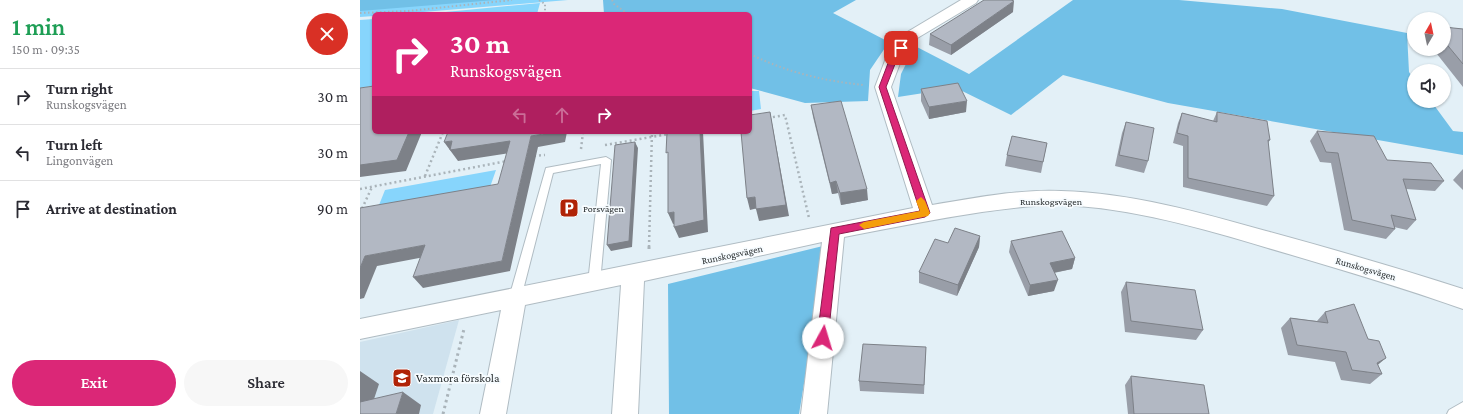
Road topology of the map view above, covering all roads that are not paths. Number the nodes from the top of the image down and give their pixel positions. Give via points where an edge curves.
1 (971, 0) edge
2 (925, 213) junction
3 (824, 234) junction
4 (640, 274) junction
5 (594, 283) junction
6 (516, 298) junction
7 (1463, 299) edge
8 (360, 329) edge
9 (1463, 408) edge
10 (493, 414) edge
11 (624, 414) edge
12 (814, 414) edge
13 (1454, 414) edge

1 - 2 street via 909,37 894,58 882,87
2 - 3 street, Runskogsvägen
2 - 7 street, Runskogsvägen via 1029,198 1101,202 1218,225
3 - 4 street, Runskogsvägen
3 - 12 street
4 - 5 street
4 - 11 street
5 - 6 street
5 - 6 lane via 606,160 549,170
6 - 8 street
6 - 10 street
9 - 13 lane

